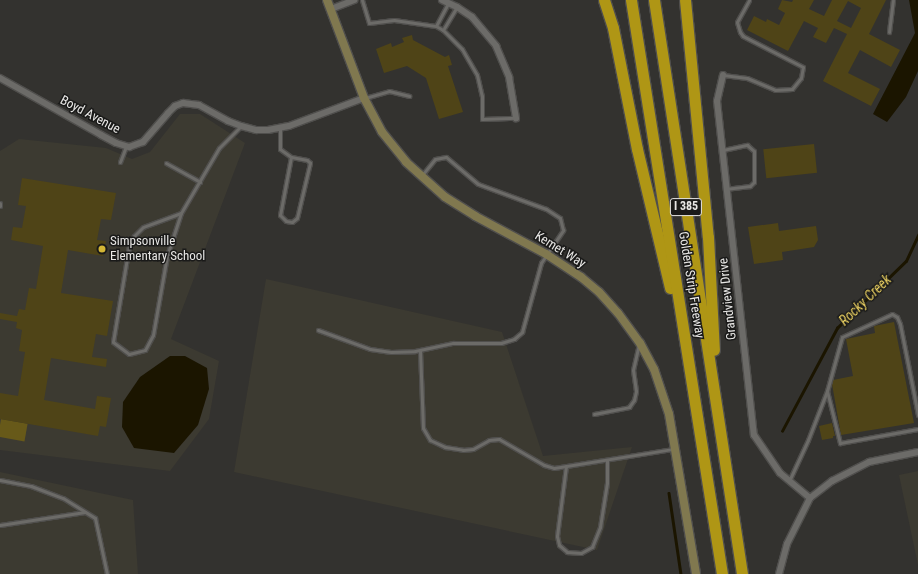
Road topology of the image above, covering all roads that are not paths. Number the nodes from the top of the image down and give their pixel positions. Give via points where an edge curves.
1 (327, 0) edge
2 (354, 0) edge
3 (362, 0) edge
4 (604, 0) edge
5 (631, 0) edge
6 (654, 0) edge
7 (685, 0) edge
8 (749, 0) edge
9 (893, 0) edge
10 (445, 1) edge
11 (457, 7) junction
12 (330, 9) junction
13 (436, 26) junction
14 (443, 30) junction
15 (889, 32) dead end
16 (723, 76) joint
17 (0, 78) edge
18 (409, 96) dead end
19 (364, 98) junction
20 (516, 118) joint
21 (241, 126) junction
22 (280, 128) junction
23 (126, 146) junction
24 (723, 150) junction
25 (292, 157) junction
26 (120, 162) dead end
27 (166, 163) dead end
28 (420, 176) junction
29 (200, 182) junction
30 (727, 189) junction
31 (181, 213) junction
32 (546, 254) junction
33 (318, 330) dead end
34 (640, 343) junction
35 (420, 350) junction
36 (690, 369) junction
37 (828, 391) junction
38 (594, 414) dead end
39 (717, 414) junction
40 (918, 415) edge
41 (918, 429) edge
42 (675, 449) junction
43 (918, 452) edge
44 (607, 460) junction
45 (566, 466) junction
46 (0, 480) edge
47 (789, 481) junction
48 (810, 498) junction
49 (85, 512) junction
50 (0, 525) edge
51 (107, 574) edge
52 (696, 574) edge
53 (722, 574) edge
54 (742, 574) edge
55 (779, 574) edge

1 - 12 street, Kemet Way
2 - 12 street
3 - 13 lane via 369,23 394,20
4 - 36 highway via 613,28 637,149
5 - 36 highway, Golden Strip Freeway / I 385
6 - 39 highway, Golden Strip Freeway / I 385
7 - 39 highway via 708,237
8 - 16 lane via 738,22 740,32 743,36 803,67 801,78 792,89 775,90 747,78
9 - 15 lane
10 - 11 street
10 - 13 lane
11 - 14 lane
11 - 20 street via 472,17 496,46 509,77
12 - 19 street, Kemet Way
13 - 14 lane
14 - 20 lane via 462,49 477,75 482,96 482,119
16 - 24 street, Grandview Drive via 717,101
17 - 23 street, Boyd Avenue via 101,135
18 - 19 lane via 389,91
19 - 22 street, Boyd Avenue
19 - 28 street, Kemet Way via 382,132
21 - 22 street, Boyd Avenue via 256,130
21 - 23 street, Boyd Avenue via 199,105 183,103 175,106 143,142 135,146
21 - 29 lane via 219,148
22 - 25 lane via 280,149
23 - 26 lane
24 - 30 street, Grandview Drive
24 - 30 lane via 747,145 754,151 754,182 750,186
25 - 25 lane via 280,215 292,222 297,218 310,163
27 - 29 lane
28 - 32 street, Kemet Way via 445,197 475,216
28 - 32 lane via 436,159 446,157 478,184 546,209 560,218 563,230
29 - 31 lane
30 - 47 street, Grandview Drive via 754,435 780,474
31 - 31 lane via 143,227 129,246 113,342 129,354 146,350 153,334 167,256
32 - 34 street, Kemet Way via 581,277 598,292 618,313
32 - 35 lane via 541,262 522,332 514,339 501,343 453,343
33 - 35 lane via 370,349 391,352
34 - 38 lane via 633,370 636,391 634,400 629,407
34 - 42 street, Kemet Way via 654,369 669,414
35 - 45 lane via 423,428 430,440 445,447 463,450 499,439 544,465 554,468
36 - 53 highway, Golden Strip Freeway / I 385
37 - 40 lane via 842,336 892,314 897,317 900,324
37 - 41 lane via 840,443
37 - 47 lane
39 - 54 highway, Golden Strip Freeway / I 385
42 - 44 lane
42 - 52 street, Kemet Way
43 - 48 street via 869,462 832,481
44 - 45 lane
44 - 45 lane via 607,483 600,527 592,548 581,553 567,552 559,545 557,536
46 - 49 lane via 31,486 63,498
47 - 48 street, Grandview Drive
48 - 55 street via 787,544
49 - 50 lane
49 - 51 lane via 95,518

